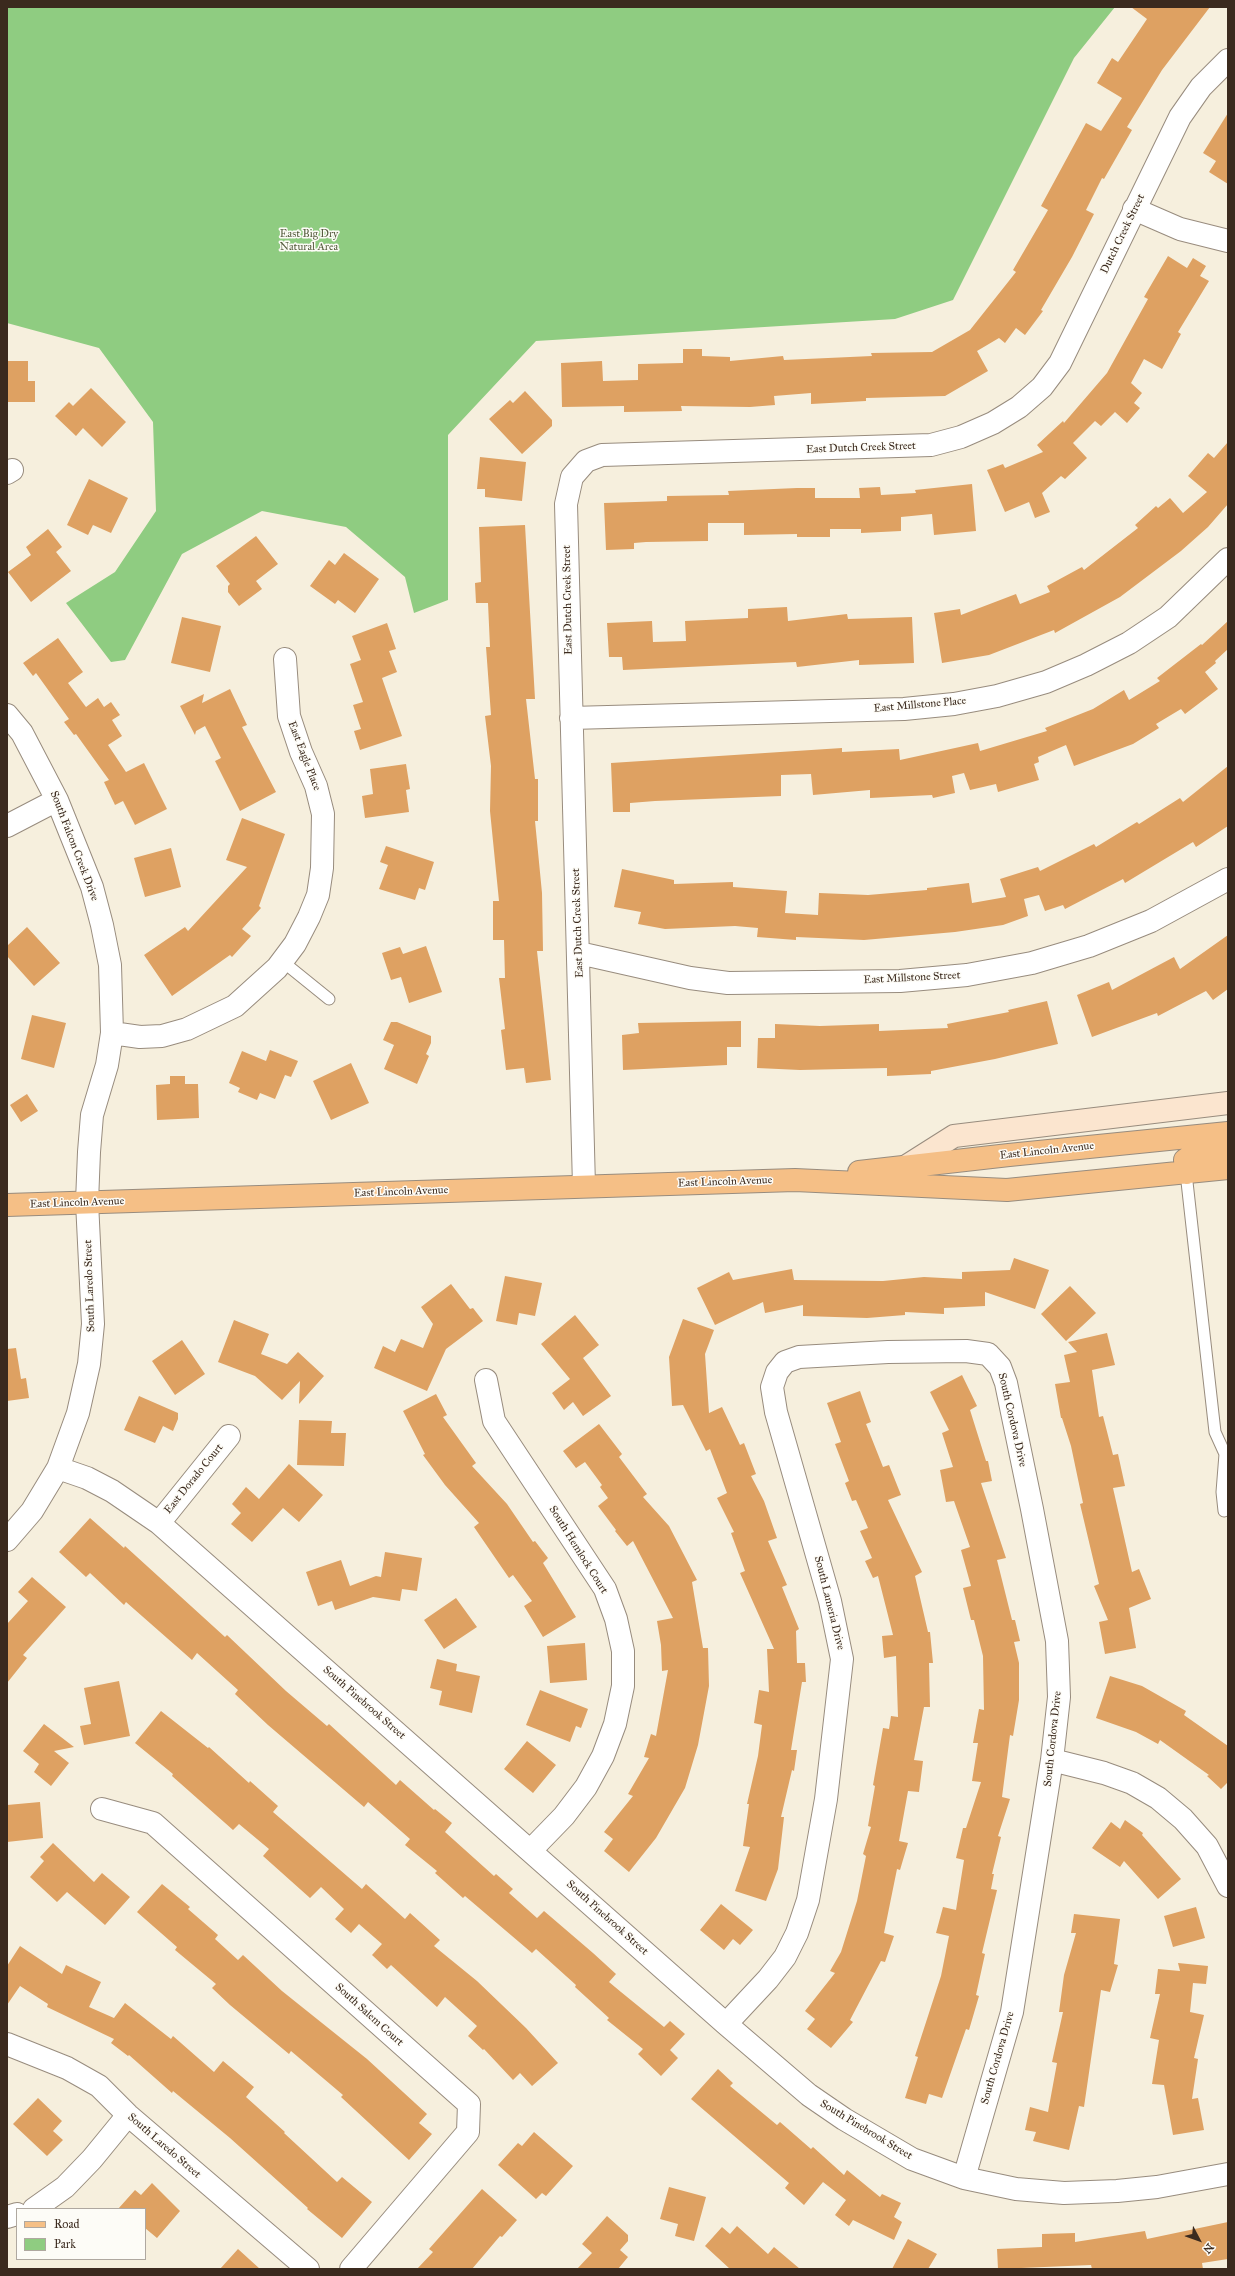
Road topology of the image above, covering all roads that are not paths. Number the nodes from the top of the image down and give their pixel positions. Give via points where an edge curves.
1 (1228, 60) edge
2 (1134, 209) junction
3 (1228, 241) edge
4 (1019, 407) joint
5 (1228, 559) edge
6 (285, 659) dead end
7 (7, 715) edge
8 (571, 718) junction
9 (57, 800) junction
10 (7, 826) edge
11 (1228, 879) edge
12 (579, 953) junction
13 (282, 961) junction
14 (329, 999) dead end
15 (112, 1033) junction
16 (1228, 1103) edge
17 (1228, 1133) edge
18 (1228, 1149) edge
19 (905, 1167) junction
20 (1228, 1168) edge
21 (1186, 1173) junction
22 (795, 1180) junction
23 (584, 1186) junction
24 (87, 1202) junction
25 (7, 1205) edge
26 (888, 1352) joint
27 (486, 1380) dead end
28 (229, 1436) dead end
29 (1227, 1454) edge
30 (58, 1468) junction
31 (1224, 1511) dead end
32 (159, 1523) junction
33 (7, 1540) edge
34 (1052, 1760) junction
35 (102, 1808) dead end
36 (531, 1850) junction
37 (1228, 1886) edge
38 (726, 2024) junction
39 (7, 2044) edge
40 (128, 2115) junction
41 (1228, 2174) edge
42 (964, 2178) junction
43 (35, 2208) edge
44 (308, 2269) edge
45 (351, 2269) edge

1 - 2 street, Dutch Creek Street via 1200,87 1180,117
2 - 3 street via 1180,229
2 - 4 street, Dutch Creek Street via 1060,363 1042,388
4 - 8 street, East Dutch Creek Street via 994,423 961,437 931,445 602,455 586,461 572,477 566,504
5 - 8 street, East Millstone Place via 1168,617 1129,643 1046,682 997,696 904,709
6 - 13 street, East Eagle Place via 289,716 316,786 323,814 322,868 318,895 295,944
7 - 9 street, South Falcon Creek Drive via 22,733
8 - 12 street, East Dutch Creek Street
9 - 10 street
9 - 15 street, South Falcon Creek Drive via 92,887 102,924 110,965
11 - 12 street, East Millstone Street via 1151,921 1089,946 1032,963 968,975 900,981 728,983 690,978
12 - 23 street, East Dutch Creek Street
13 - 14 lane
13 - 15 street, East Eagle Place via 235,1006 187,1029 162,1036 140,1037
15 - 24 street, South Falcon Creek Drive via 107,1065 92,1115
16 - 19 main road via 954,1136
17 - 19 main road, East Lincoln Avenue
18 - 21 main road via 1195,1153 1185,1160
19 - 22 main road, East Lincoln Avenue
20 - 21 main road, East Lincoln Avenue
21 - 22 main road, East Lincoln Avenue via 1007,1190
21 - 29 lane via 1215,1432
22 - 23 main road, East Lincoln Avenue
23 - 24 main road, East Lincoln Avenue
24 - 25 main road, East Lincoln Avenue
24 - 30 street, South Laredo Street via 93,1324 89,1364 78,1413
26 - 34 street, South Cordova Drive via 966,1351 988,1354 1000,1367 1006,1383 1057,1641 1059,1697
26 - 38 street, South Lameria Drive via 799,1357 785,1362 777,1372 772,1387 776,1412 830,1601 842,1659 826,1799 808,1900 797,1933 785,1957
27 - 36 street, South Hemlock Court via 494,1421 605,1589 616,1619 623,1651 624,1686 615,1724 603,1756 586,1787 564,1816
28 - 32 street, East Dorado Court
29 - 31 lane via 1222,1492
30 - 32 street, South Pinebrook Street via 112,1491
30 - 33 street, South Laredo Street via 32,1511
32 - 36 street, South Pinebrook Street
34 - 37 street via 1132,1783 1158,1798 1207,1846
34 - 42 street, South Cordova Drive via 1012,2012
35 - 45 street, South Salem Court via 153,1822 469,2104 468,2132
36 - 38 street, South Pinebrook Street
38 - 42 street, South Pinebrook Street via 809,2095 844,2120 912,2159
39 - 40 street, South Laredo Street via 67,2068 99,2086
40 - 43 street via 65,2187
40 - 44 street, South Laredo Street
41 - 42 street, South Pinebrook Street via 1144,2188 1064,2193 1016,2189

